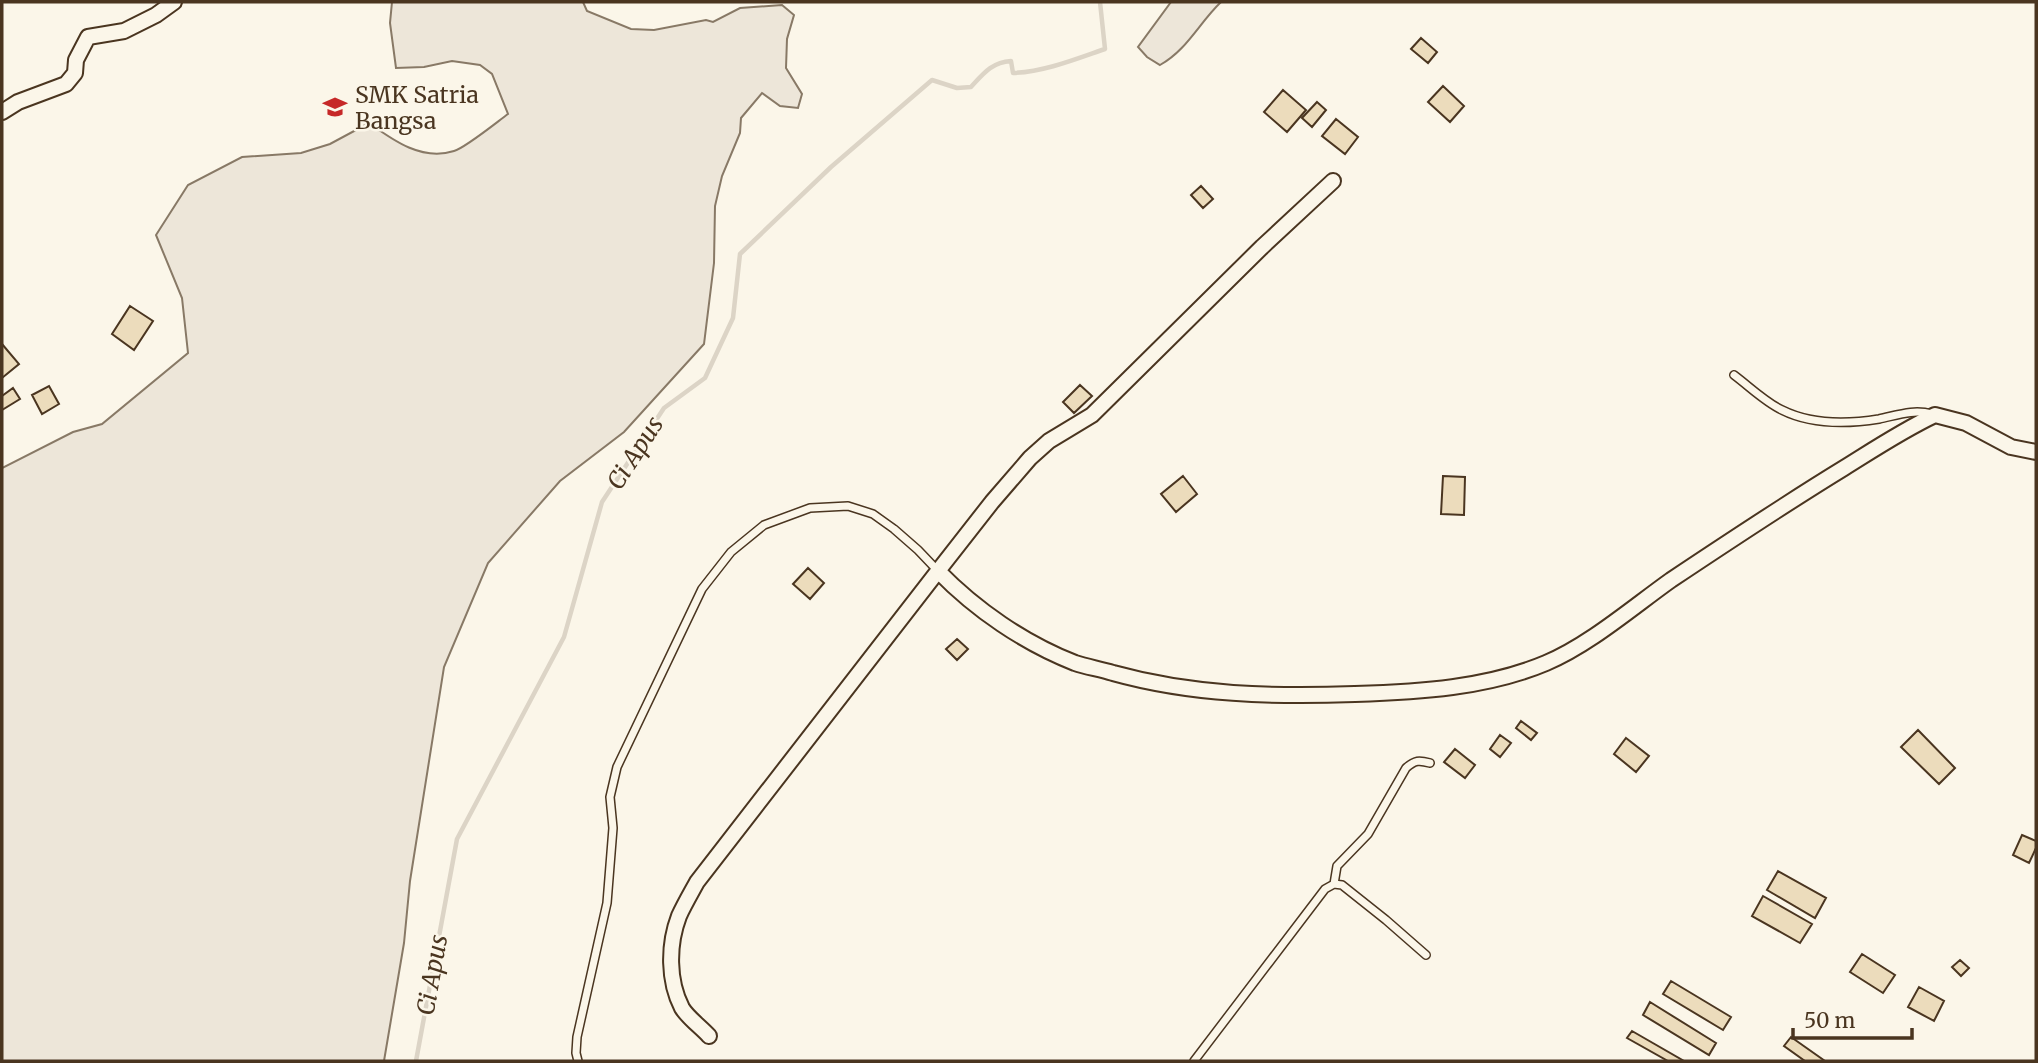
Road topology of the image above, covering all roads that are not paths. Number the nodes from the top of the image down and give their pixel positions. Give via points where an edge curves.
1 (174, 2) edge
2 (2, 112) edge
3 (1333, 181) dead end
4 (1734, 375) dead end
5 (1935, 415) junction
6 (2036, 452) edge
7 (938, 571) junction
8 (1430, 763) dead end
9 (1334, 884) junction
10 (1426, 955) dead end
11 (709, 1036) dead end
12 (578, 1061) edge
13 (1194, 1061) edge

1 - 2 street via 124,31 88,37 66,84
3 - 7 street via 1092,415 1030,458
4 - 5 lane via 1767,401 1801,417 1849,423 1910,411
5 - 6 street via 1966,423 2011,447
5 - 7 street via 1785,505 1590,638 1546,663 1489,681 1430,690 1314,695 1212,692 1152,684 1075,663 1021,636 976,607
7 - 11 street via 697,882 678,917 671,971 674,989 683,1011
7 - 12 lane via 873,514 848,506 810,508 764,525 731,552 702,589 617,767 610,797 613,828 607,903 577,1037
8 - 9 lane via 1418,760 1406,768 1368,834 1337,866
9 - 10 lane
9 - 13 lane via 1325,889

